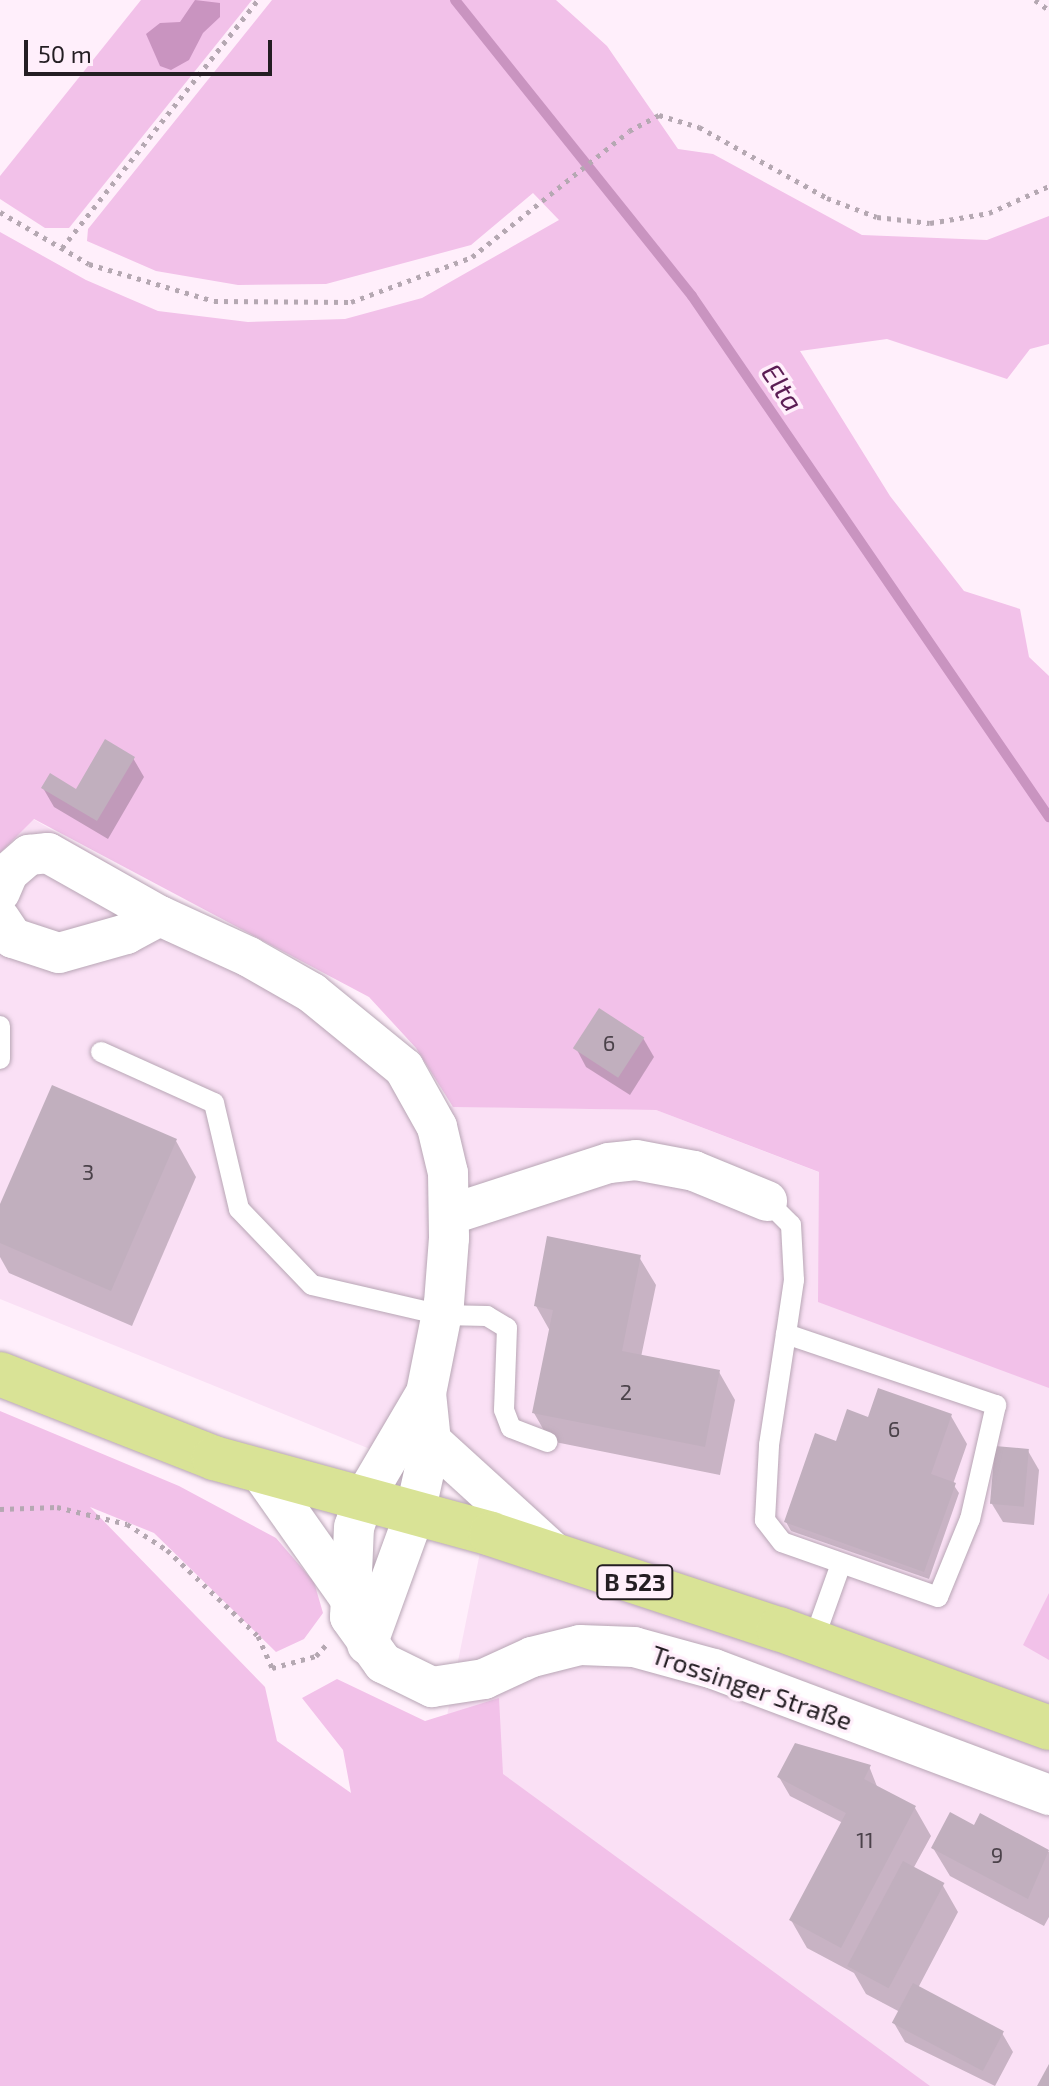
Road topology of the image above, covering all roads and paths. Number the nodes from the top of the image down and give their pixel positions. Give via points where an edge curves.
1 (258, 0) edge
2 (1035, 0) edge
3 (1049, 10) edge
4 (1049, 186) edge
5 (0, 212) edge
6 (62, 248) junction
7 (0, 892) edge
8 (160, 916) junction
9 (0, 923) edge
10 (0, 1026) edge
11 (101, 1052) dead end
12 (0, 1059) edge
13 (767, 1201) joint
14 (449, 1215) junction
15 (442, 1315) junction
16 (786, 1334) junction
17 (0, 1374) edge
18 (426, 1393) junction
19 (431, 1441) junction
20 (547, 1442) dead end
21 (260, 1471) junction
22 (363, 1500) junction
23 (0, 1509) edge
24 (415, 1513) junction
25 (558, 1556) junction
26 (841, 1564) junction
27 (356, 1621) junction
28 (813, 1642) junction
29 (1049, 1728) edge
30 (1049, 1795) edge

1 - 6 path
2 - 3 path
4 - 6 path via 989,213 930,223 877,217 827,198 699,127 659,115 629,131 472,257 351,302 214,301 89,264
5 - 6 path
7 - 8 street via 8,873 29,855 48,853
8 - 9 street via 126,934 59,953 13,938
8 - 14 street via 312,993 404,1068 437,1127 448,1173
10 - 12 lane
11 - 15 lane via 214,1103 239,1209 312,1285
13 - 14 street via 694,1171 636,1160 609,1163
13 - 16 lane via 791,1225 794,1280
14 - 15 street
15 - 18 street
15 - 20 lane via 487,1316 507,1328 504,1410 511,1428
16 - 26 lane via 769,1445 765,1520 782,1542
16 - 26 lane via 996,1405 970,1519 938,1597
17 - 21 main road, B 523
18 - 19 street
18 - 22 street
19 - 24 street
19 - 25 street
21 - 22 main road, B 523
21 - 27 street, Trossinger Straße
22 - 24 main road, B 523
22 - 27 street via 354,1527
23 - 27 path via 57,1507 127,1524 167,1550 258,1636 272,1668 316,1656
24 - 25 main road, B 523
24 - 27 street
25 - 28 main road, B 523
26 - 28 lane
27 - 30 street, Trossinger Straße via 391,1669 432,1687 484,1679 532,1657 580,1645 634,1647 714,1669
28 - 29 main road, B 523

